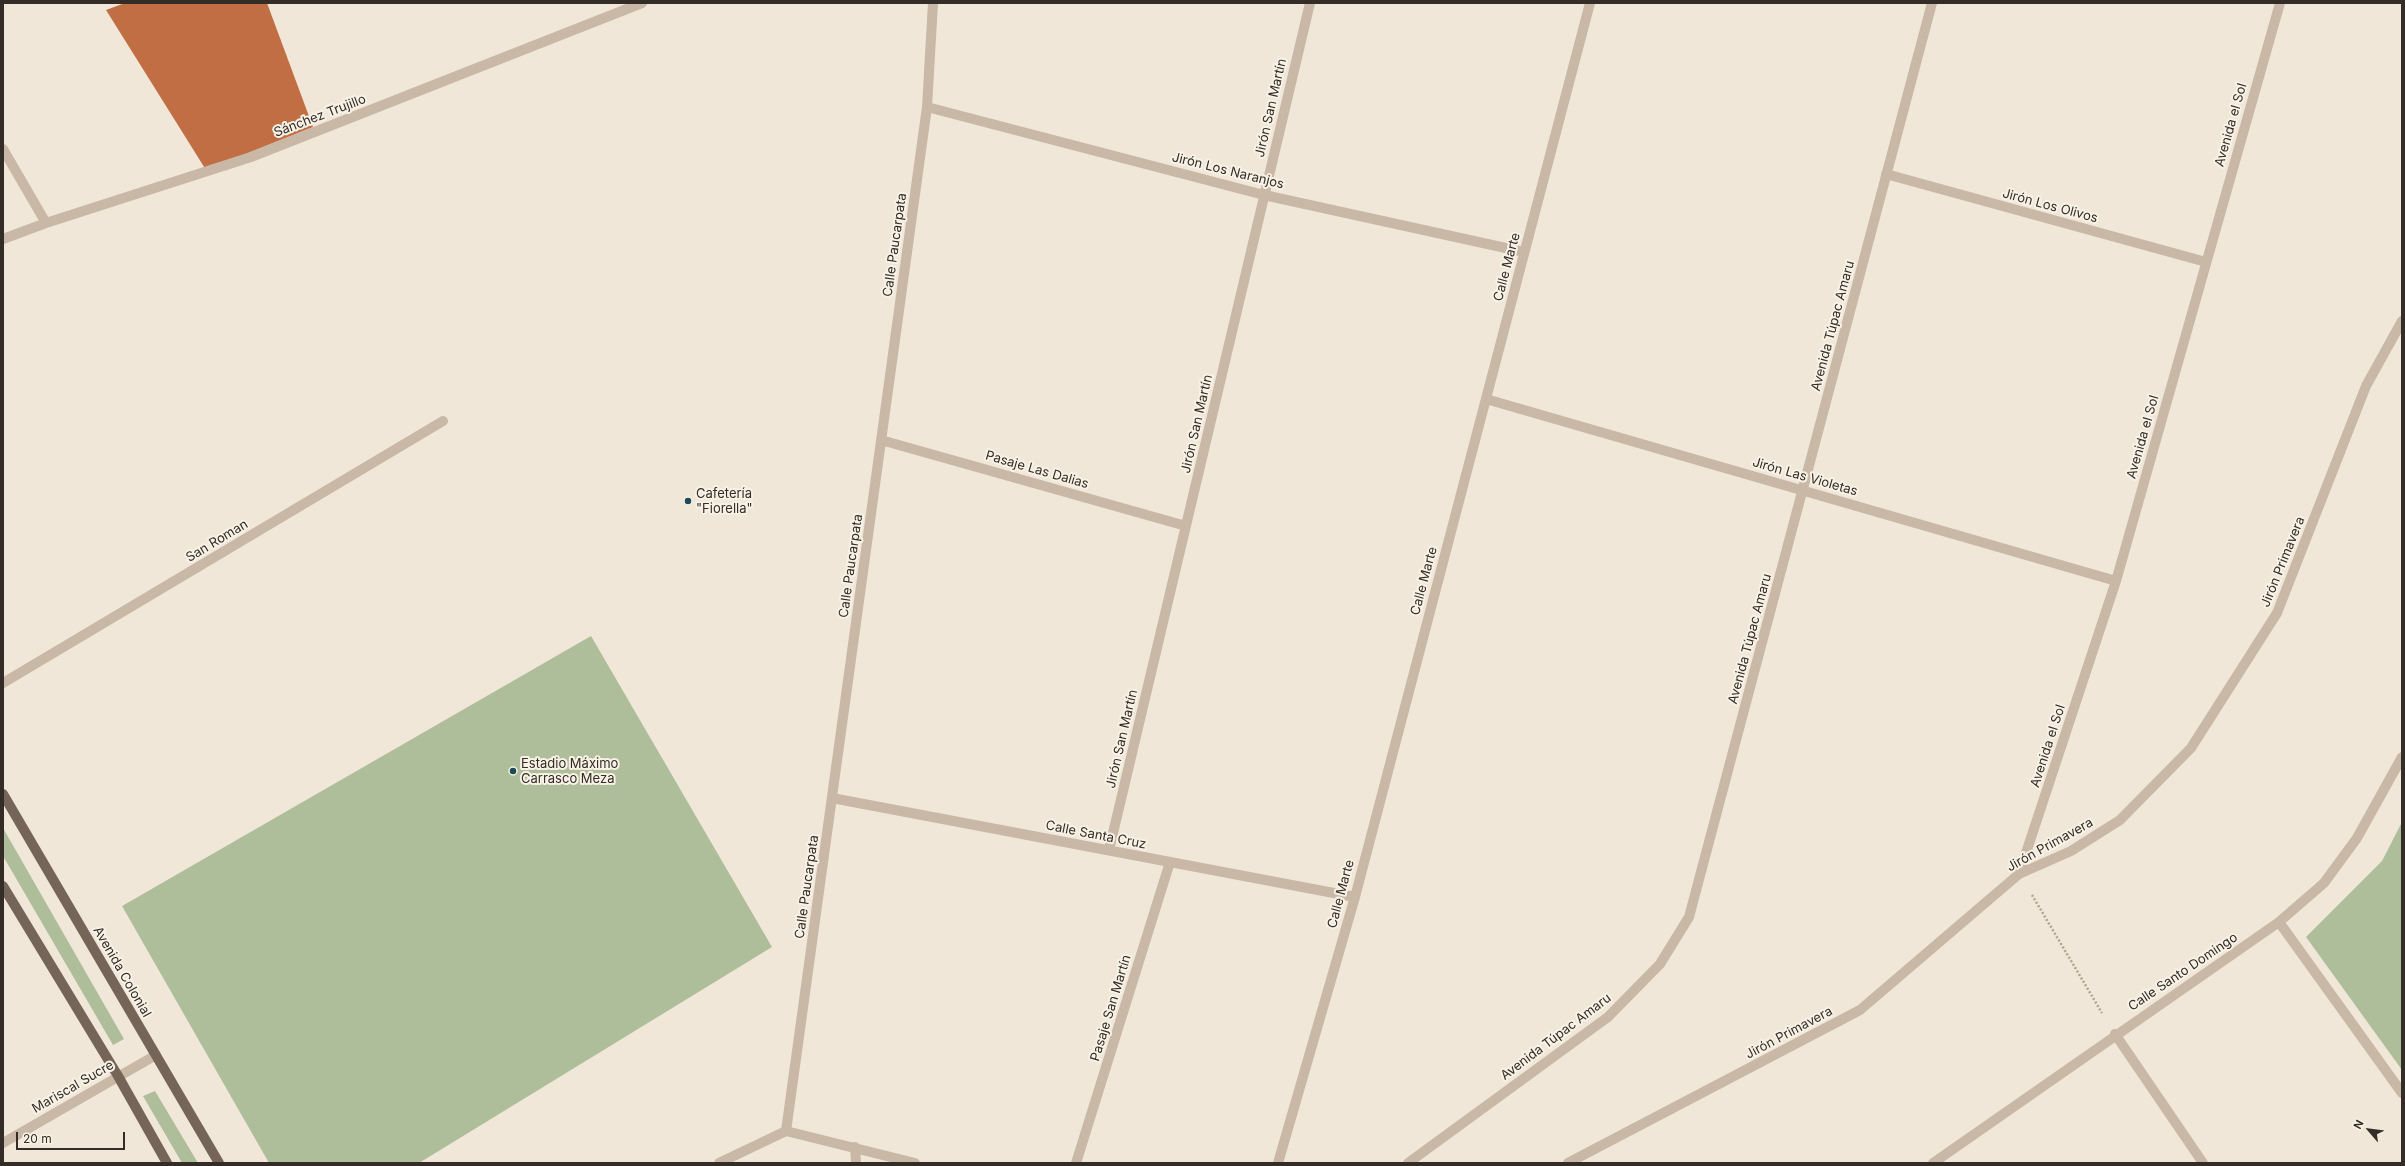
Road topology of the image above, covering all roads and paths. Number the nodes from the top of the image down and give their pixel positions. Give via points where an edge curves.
1 (642, 3) edge
2 (933, 3) edge
3 (1310, 3) edge
4 (1590, 3) edge
5 (1932, 3) edge
6 (2280, 3) edge
7 (927, 107) junction
8 (3, 149) edge
9 (1886, 174) junction
10 (1264, 195) junction
11 (46, 223) junction
12 (3, 240) edge
13 (1524, 252) junction
14 (2206, 262) junction
15 (2402, 321) edge
16 (1486, 399) junction
17 (444, 421) dead end
18 (881, 440) junction
19 (1803, 490) junction
20 (1186, 526) junction
21 (2116, 581) junction
22 (3, 684) edge
23 (2402, 757) edge
24 (3, 794) edge
25 (832, 798) junction
26 (1109, 850) junction
27 (1170, 862) junction
28 (2019, 874) junction
29 (3, 886) edge
30 (1355, 896) junction
31 (2279, 922) junction
32 (2115, 1034) junction
33 (156, 1055) junction
34 (118, 1076) junction
35 (2402, 1093) edge
36 (786, 1131) junction
37 (3, 1143) edge
38 (855, 1147) junction
39 (167, 1163) edge
40 (219, 1163) edge
41 (719, 1163) edge
42 (856, 1163) edge
43 (915, 1163) edge
44 (1076, 1163) edge
45 (1278, 1163) edge
46 (1408, 1163) edge
47 (1568, 1163) edge
48 (1932, 1163) edge
49 (2203, 1163) edge

1 - 11 street, Sánchez Trujillo via 251,157
2 - 7 street, Calle Paucarpata
3 - 10 street, Jirón San Martín
4 - 13 street, Calle Marte
5 - 9 street, Avenida Túpac Amaru
6 - 14 street, Avenida el Sol
7 - 10 street, Jirón Los Naranjos
7 - 18 street, Calle Paucarpata
8 - 11 street
9 - 14 street, Jirón Los Olivos
9 - 19 street, Avenida Túpac Amaru
10 - 13 street, Jirón Los Naranjos
10 - 20 street, Jirón San Martín
11 - 12 street, Sánchez Trujillo
13 - 16 street, Calle Marte
14 - 21 street, Avenida el Sol
15 - 28 street, Jirón Primavera via 2366,386 2278,613 2190,748 2120,820 2071,851
16 - 19 street, Jirón Las Violetas
16 - 30 street, Calle Marte
17 - 22 street, San Roman
18 - 20 street, Pasaje Las Dalias
18 - 25 street, Calle Paucarpata
19 - 21 street, Jirón Las Violetas
19 - 46 street, Avenida Túpac Amaru via 1689,917 1660,964 1608,1017
20 - 26 street, Jirón San Martín
21 - 28 street, Avenida el Sol
23 - 31 street, Calle Santo Domingo via 2357,838 2324,883
24 - 33 main road, Avenida Colonial
25 - 26 street, Calle Santa Cruz
25 - 36 street, Calle Paucarpata
26 - 27 street, Calle Santa Cruz
27 - 30 street, Calle Santa Cruz
27 - 44 street, Pasaje San Martín
28 - 32 path
28 - 47 street, Jirón Primavera via 1860,1010
29 - 34 main road
30 - 45 street, Calle Marte
31 - 32 street, Calle Santo Domingo
31 - 35 street
32 - 48 street, Calle Santo Domingo
32 - 49 street
33 - 34 street, Mariscal Sucre
33 - 40 main road, Avenida Colonial
34 - 37 street, Mariscal Sucre
34 - 39 main road
36 - 38 street
36 - 41 street
38 - 42 street
38 - 43 street

